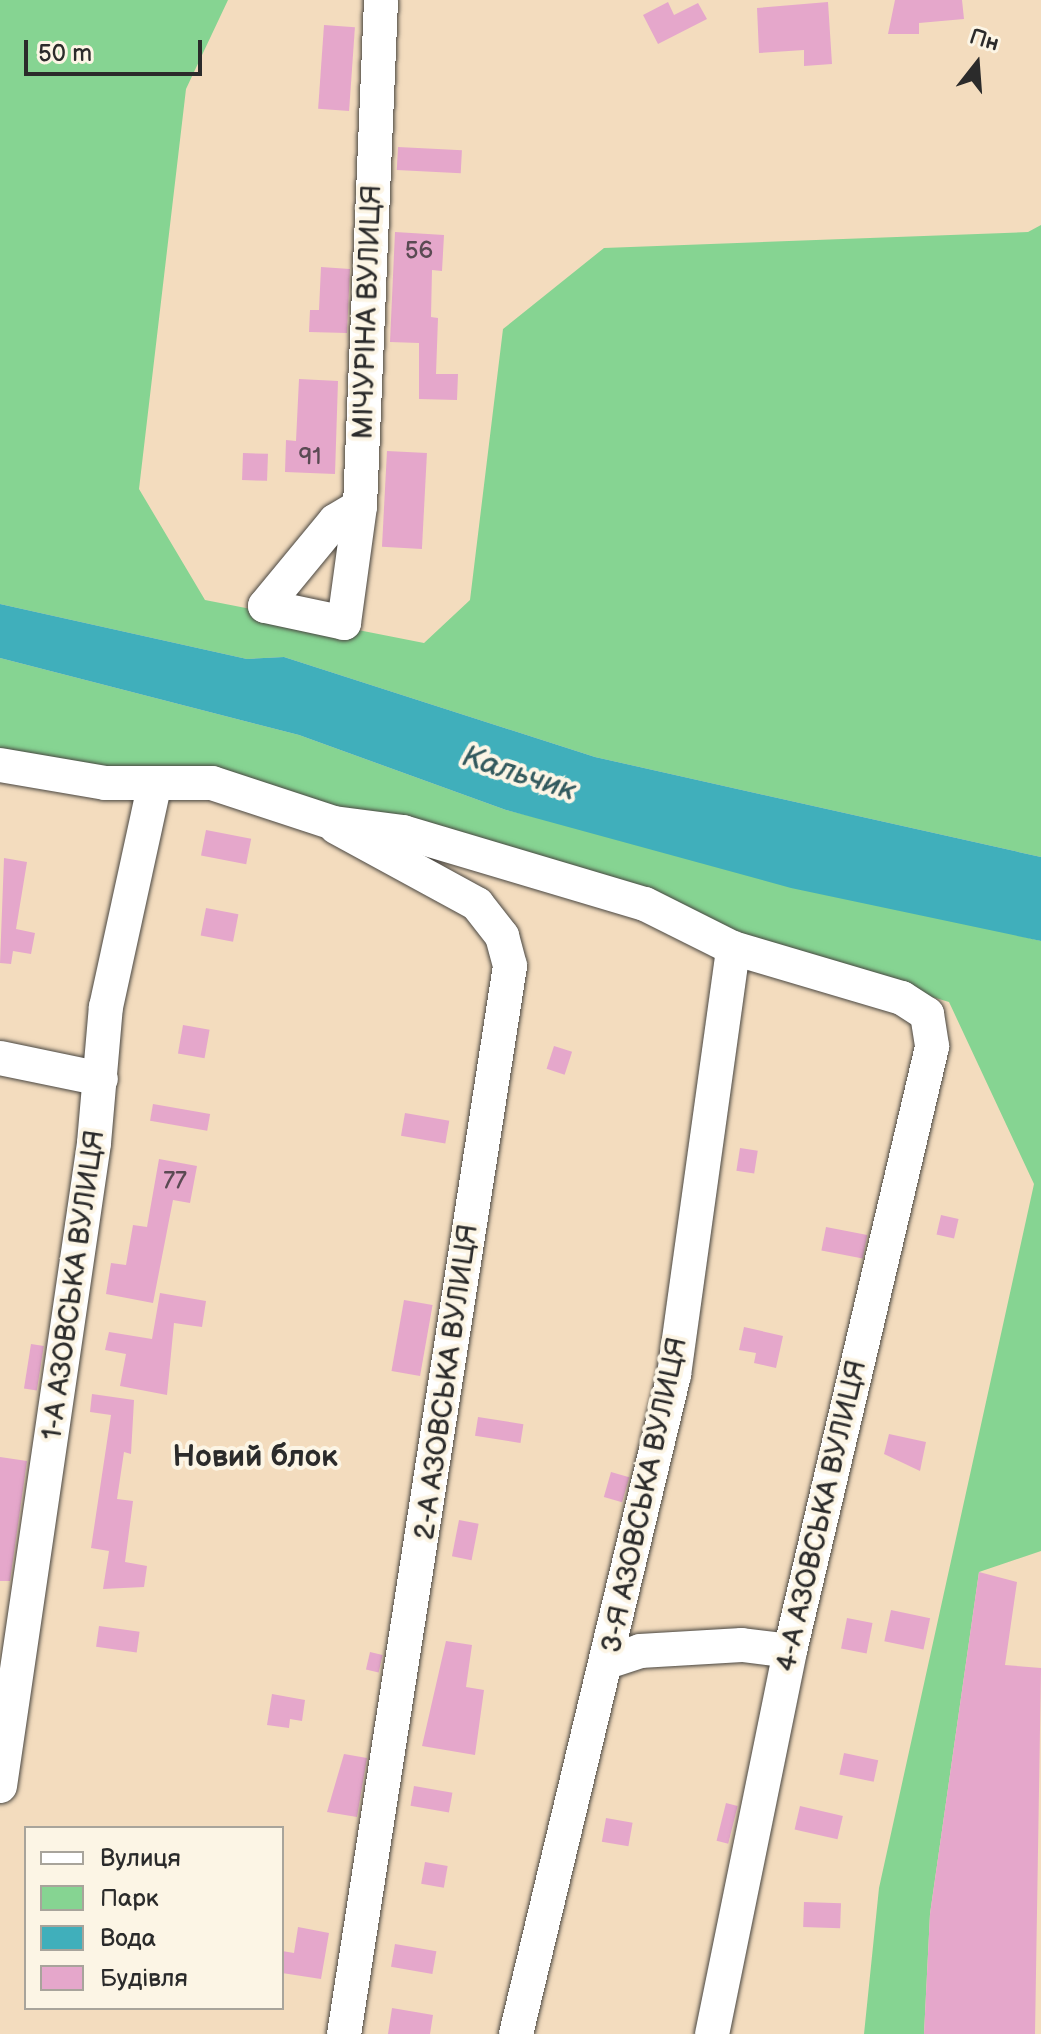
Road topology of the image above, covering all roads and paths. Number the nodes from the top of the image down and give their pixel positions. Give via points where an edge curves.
1 (381, 0) edge
2 (360, 506) junction
3 (0, 765) edge
4 (154, 786) junction
5 (334, 823) junction
6 (733, 948) junction
7 (0, 1058) edge
8 (101, 1079) junction
9 (12, 1635) edge
10 (790, 1651) junction
11 (610, 1661) junction
12 (0, 1786) edge
13 (344, 2034) edge
14 (516, 2034) edge
15 (712, 2034) edge

1 - 2 street, МІЧУРІНА ВУЛИЦЯ
2 - 2 street, МІЧУРІНА ВУЛИЦЯ via 344,623 265,606 335,521
3 - 4 street
4 - 5 street via 212,783
4 - 8 street, 1-А АЗОВСЬКА ВУЛИЦЯ via 106,1007
5 - 6 street via 403,832 619,895
5 - 13 street, 2-А АЗОВСЬКА ВУЛИЦЯ via 352,841 477,904 502,936 510,966
6 - 10 street, 4-А АЗОВСЬКА ВУЛИЦЯ via 917,1004 931,1027 932,1047
6 - 11 street, 3-Я АЗОВСЬКА ВУЛИЦЯ via 674,1375
7 - 8 street
8 - 9 street, 1-А АЗОВСЬКА ВУЛИЦЯ
9 - 12 street, 1-А АЗОВСЬКА ВУЛИЦЯ
10 - 11 street via 742,1645 640,1651
10 - 15 street, 4-А АЗОВСЬКА ВУЛИЦЯ
11 - 14 street, 3-Я АЗОВСЬКА ВУЛИЦЯ

